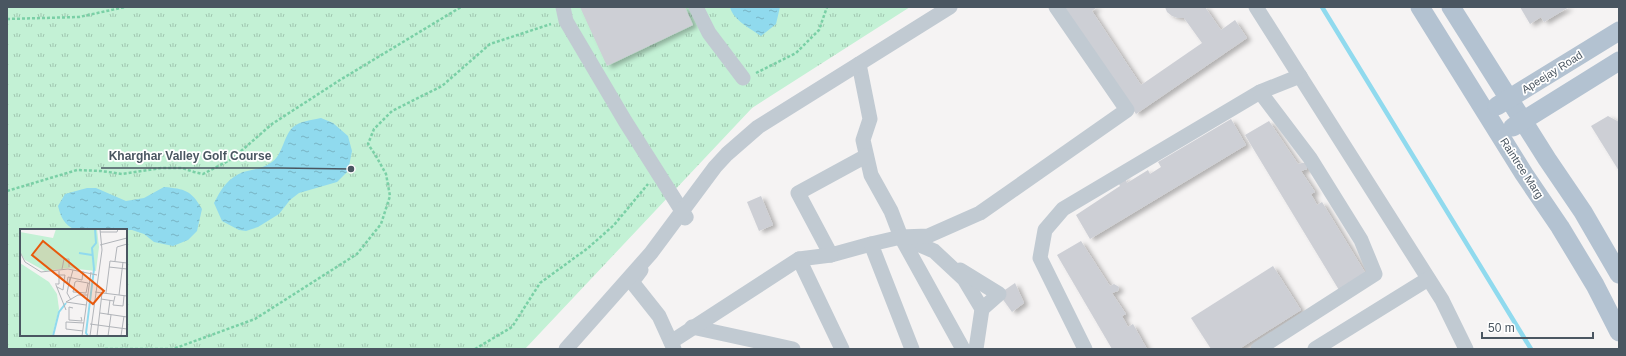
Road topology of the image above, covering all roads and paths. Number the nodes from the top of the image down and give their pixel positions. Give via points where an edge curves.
1 (125, 7) edge
2 (461, 7) edge
3 (696, 7) edge
4 (827, 7) edge
5 (950, 7) edge
6 (1056, 7) edge
7 (1256, 7) edge
8 (1420, 7) edge
9 (1451, 7) edge
10 (564, 14) edge
11 (7, 19) edge
12 (1619, 31) edge
13 (1619, 61) edge
14 (859, 64) junction
15 (1300, 76) junction
16 (743, 78) joint
17 (1260, 92) junction
18 (1509, 99) junction
19 (1486, 113) junction
20 (1523, 121) junction
21 (1500, 135) junction
22 (866, 156) junction
23 (658, 172) junction
24 (7, 191) edge
25 (682, 211) junction
26 (901, 238) junction
27 (871, 244) junction
28 (831, 255) junction
29 (799, 259) junction
30 (942, 259) junction
31 (1425, 273) junction
32 (1619, 274) edge
33 (982, 309) junction
34 (692, 327) junction
35 (1619, 332) edge
36 (673, 346) edge
37 (105, 349) edge
38 (475, 349) edge
39 (566, 349) edge
40 (793, 349) edge
41 (842, 349) edge
42 (912, 349) edge
43 (963, 349) edge
44 (976, 349) edge
45 (1085, 349) edge
46 (1258, 349) edge
47 (1315, 349) edge
48 (1466, 349) edge

1 - 11 path via 79,17
2 - 24 path via 327,88 272,124 232,159 203,174 182,168 161,168 122,174 77,170
3 - 16 street via 708,33
4 - 16 path via 818,30 796,53
5 - 14 street
6 - 26 street via 1127,110 980,213 928,236
7 - 15 street
8 - 19 main road, Raintree Marg
9 - 18 main road
10 - 23 street via 625,121
10 - 37 path via 490,44 442,86 392,112 374,129 368,144 386,174 390,196 381,224 357,254 255,319 173,349
12 - 18 main road, Apeejay Road
13 - 20 main road
14 - 22 street via 870,119 863,140
14 - 25 street via 740,141 715,167
15 - 17 street
15 - 31 street
17 - 45 street via 1063,209 1045,230 1040,258
17 - 46 street via 1310,158 1361,240 1375,274
18 - 19 main road, Apeejay Road
18 - 20 main road
19 - 21 main road, Raintree Marg
20 - 21 main road
20 - 32 main road via 1583,212
21 - 35 main road, Raintree Marg via 1560,227 1595,285
22 - 26 street via 870,175 891,211
22 - 28 street via 798,193
23 - 25 street
23 - 38 path via 614,225 588,248 540,283 512,327
25 - 36 street via 686,217 632,282 658,316
25 - 39 street via 651,252
26 - 27 street
26 - 30 street via 934,251
26 - 43 street
27 - 28 street
27 - 42 street
28 - 29 street
29 - 34 street
29 - 41 street
30 - 33 street via 964,279
30 - 33 street via 999,294
31 - 47 street
31 - 48 street via 1442,300
33 - 44 street
34 - 36 street
34 - 40 street

